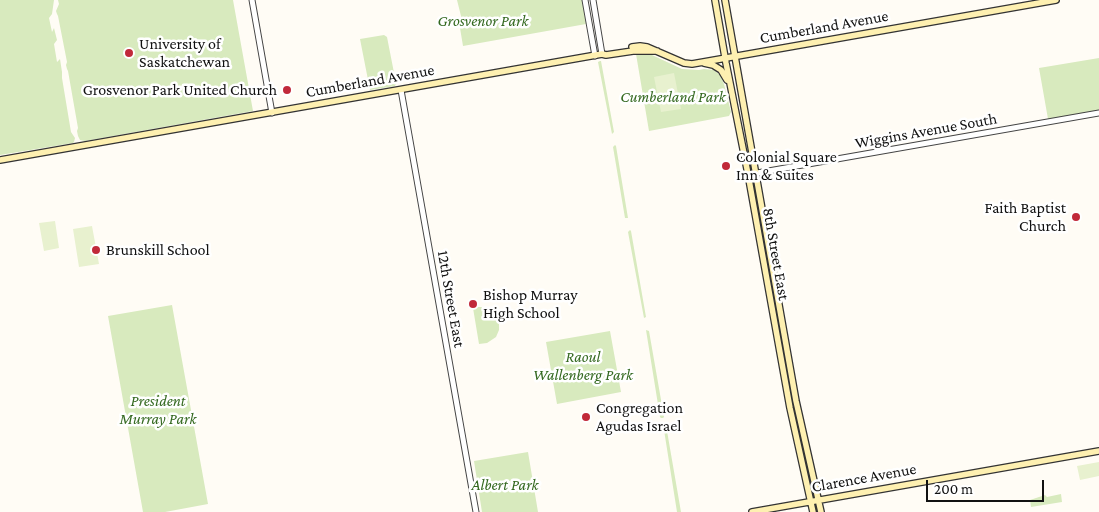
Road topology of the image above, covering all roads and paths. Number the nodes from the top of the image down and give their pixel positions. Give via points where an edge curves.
1 (252, 0) edge
2 (585, 0) edge
3 (592, 0) edge
4 (716, 0) edge
5 (725, 0) edge
6 (1056, 0) edge
7 (602, 54) junction
8 (595, 56) junction
9 (735, 56) junction
10 (725, 58) junction
11 (702, 62) junction
12 (401, 90) junction
13 (731, 92) junction
14 (272, 113) junction
15 (1099, 113) edge
16 (0, 160) edge
17 (756, 173) junction
18 (1099, 451) edge
19 (819, 500) junction
20 (811, 502) junction
21 (476, 512) edge
22 (752, 512) edge
23 (813, 512) edge
24 (821, 512) edge

1 - 14 street
2 - 8 street
3 - 7 street
4 - 10 main road, 8th Street East
5 - 9 main road, 8th Street East
6 - 9 main road, Cumberland Avenue
7 - 8 main road, Cumberland Avenue
7 - 11 main road, Cumberland Avenue via 657,51 684,63
8 - 12 main road, Cumberland Avenue
9 - 10 main road, Cumberland Avenue
9 - 17 main road, 8th Street East
10 - 11 main road, Cumberland Avenue
10 - 13 main road, 8th Street East
11 - 13 main road via 721,70
12 - 14 main road, Cumberland Avenue
12 - 21 street, 12th Street East
13 - 20 main road, 8th Street East via 790,408
14 - 16 main road, Cumberland Avenue
15 - 17 street, Wiggins Avenue South
17 - 19 main road, 8th Street East via 796,401
18 - 19 main road, Clarence Avenue
19 - 20 main road, Clarence Avenue
19 - 24 main road, 8th Street East
20 - 22 main road, Clarence Avenue
20 - 23 main road, 8th Street East

